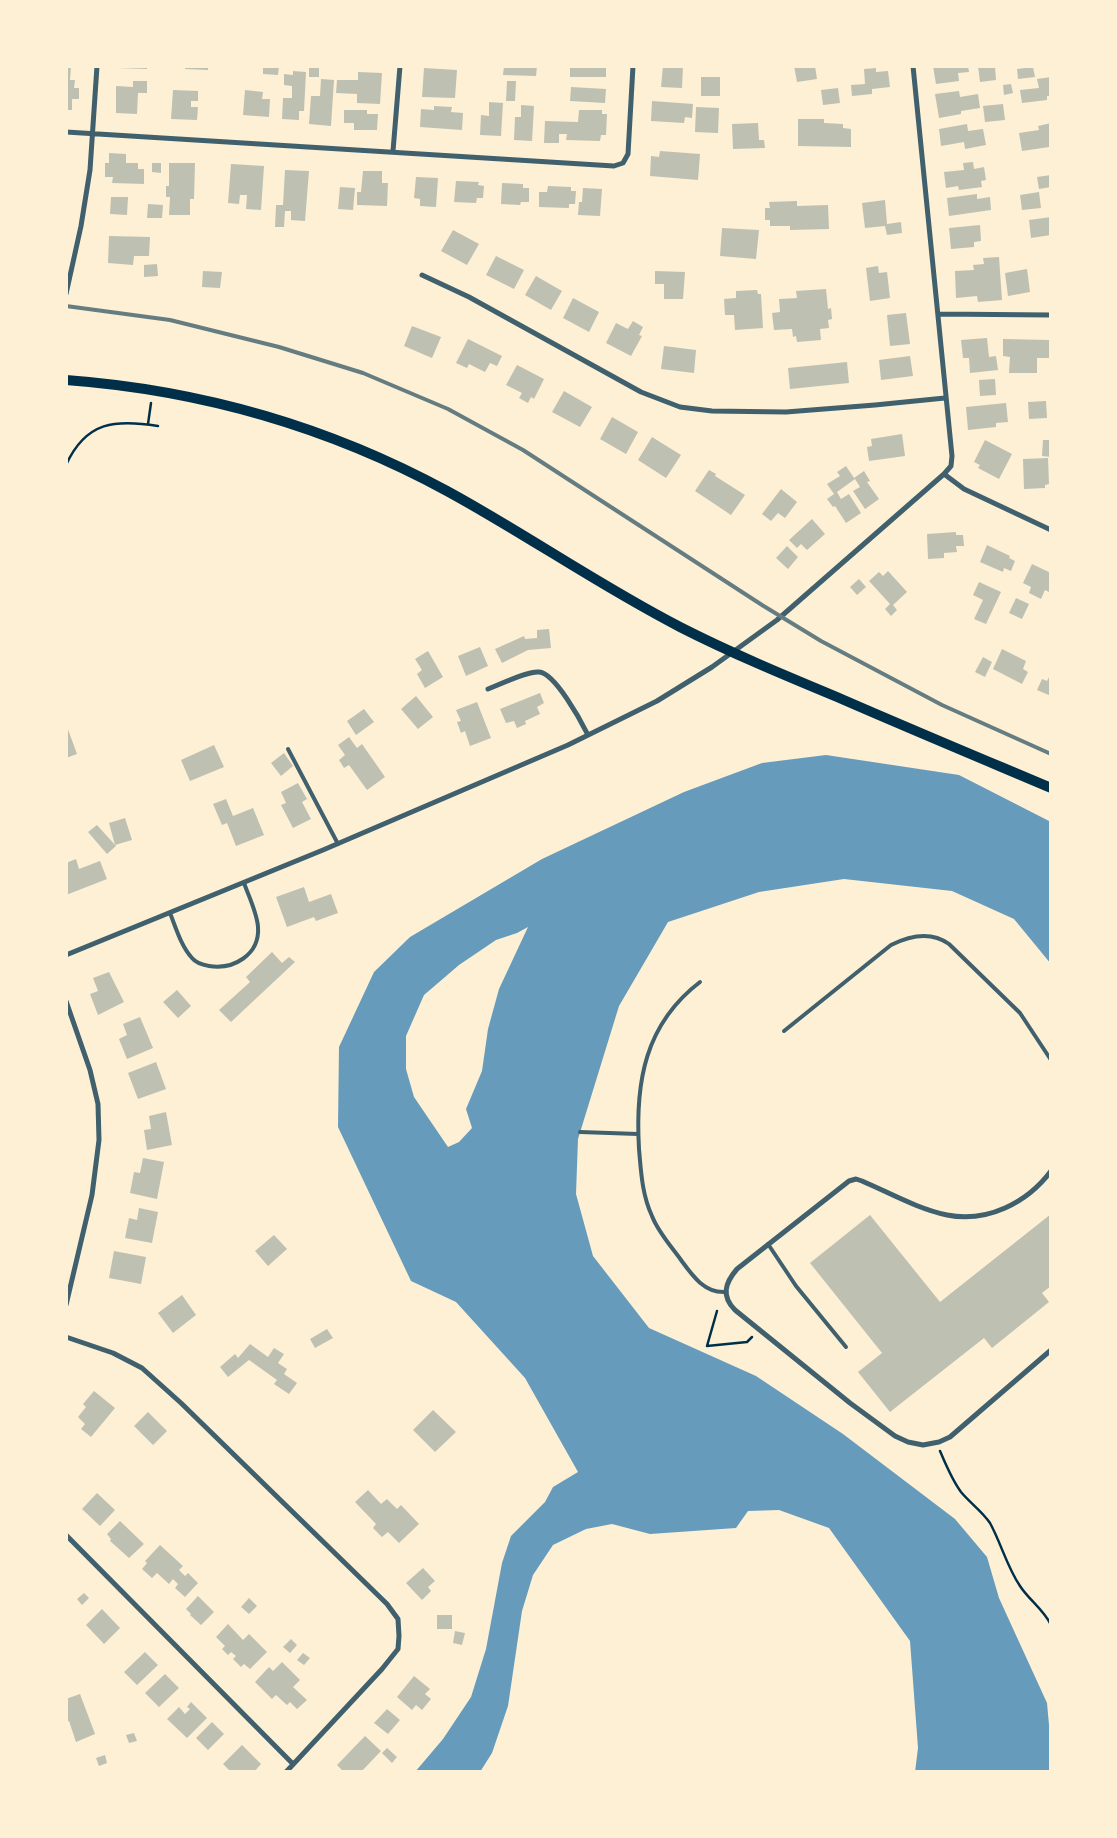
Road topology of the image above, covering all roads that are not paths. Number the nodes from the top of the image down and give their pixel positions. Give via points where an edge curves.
1 (97, 66) edge
2 (400, 66) edge
3 (633, 66) edge
4 (912, 66) edge
5 (66, 132) edge
6 (93, 134) junction
7 (393, 151) junction
8 (422, 275) dead end
9 (66, 294) edge
10 (938, 314) junction
11 (1051, 315) edge
12 (66, 380) edge
13 (945, 398) junction
14 (944, 474) junction
15 (1051, 530) edge
16 (488, 689) dead end
17 (588, 735) junction
18 (288, 749) dead end
19 (1051, 788) edge
20 (338, 844) junction
21 (244, 883) junction
22 (170, 913) junction
23 (66, 954) edge
24 (700, 982) dead end
25 (66, 1001) edge
26 (784, 1031) dead end
27 (1051, 1060) edge
28 (580, 1132) dead end
29 (638, 1134) junction
30 (1051, 1171) edge
31 (768, 1244) junction
32 (725, 1292) junction
33 (66, 1305) edge
34 (66, 1337) edge
35 (846, 1347) dead end
36 (1051, 1350) edge
37 (66, 1535) edge
38 (293, 1764) junction
39 (286, 1772) edge

1 - 6 street
2 - 7 street
3 - 7 street via 628,154 618,165 607,167
4 - 10 street
5 - 6 street
6 - 7 street
6 - 9 street via 84,209
8 - 13 street via 469,297 641,392 680,407 786,412
10 - 11 street
10 - 13 street
12 - 19 main road via 212,401 292,424 386,460 448,492 681,627 743,657
13 - 14 street via 952,461
14 - 15 street via 964,489
14 - 17 street via 799,602 748,642 649,705
16 - 17 street via 530,673 544,673 580,718
17 - 20 street
18 - 20 lane
20 - 21 street
21 - 22 street
21 - 22 lane via 258,926 257,937 248,955 239,962 216,967 193,959
22 - 23 street
24 - 29 lane via 674,1006 652,1043 642,1078
25 - 33 street via 90,1070 98,1104 99,1140 92,1195
26 - 27 lane via 890,945 930,936 949,944 1020,1013
28 - 29 lane
29 - 32 lane via 646,1201 655,1223 696,1280 713,1291
30 - 31 street via 1028,1195 1006,1208 980,1215 959,1216 932,1211 862,1181 852,1180
31 - 32 street via 735,1272
31 - 35 lane via 796,1286
32 - 36 street via 732,1308 850,1403 903,1440 917,1444 946,1440
34 - 38 street via 113,1353 142,1368 387,1604 398,1619 398,1649
37 - 38 street
38 - 39 street

